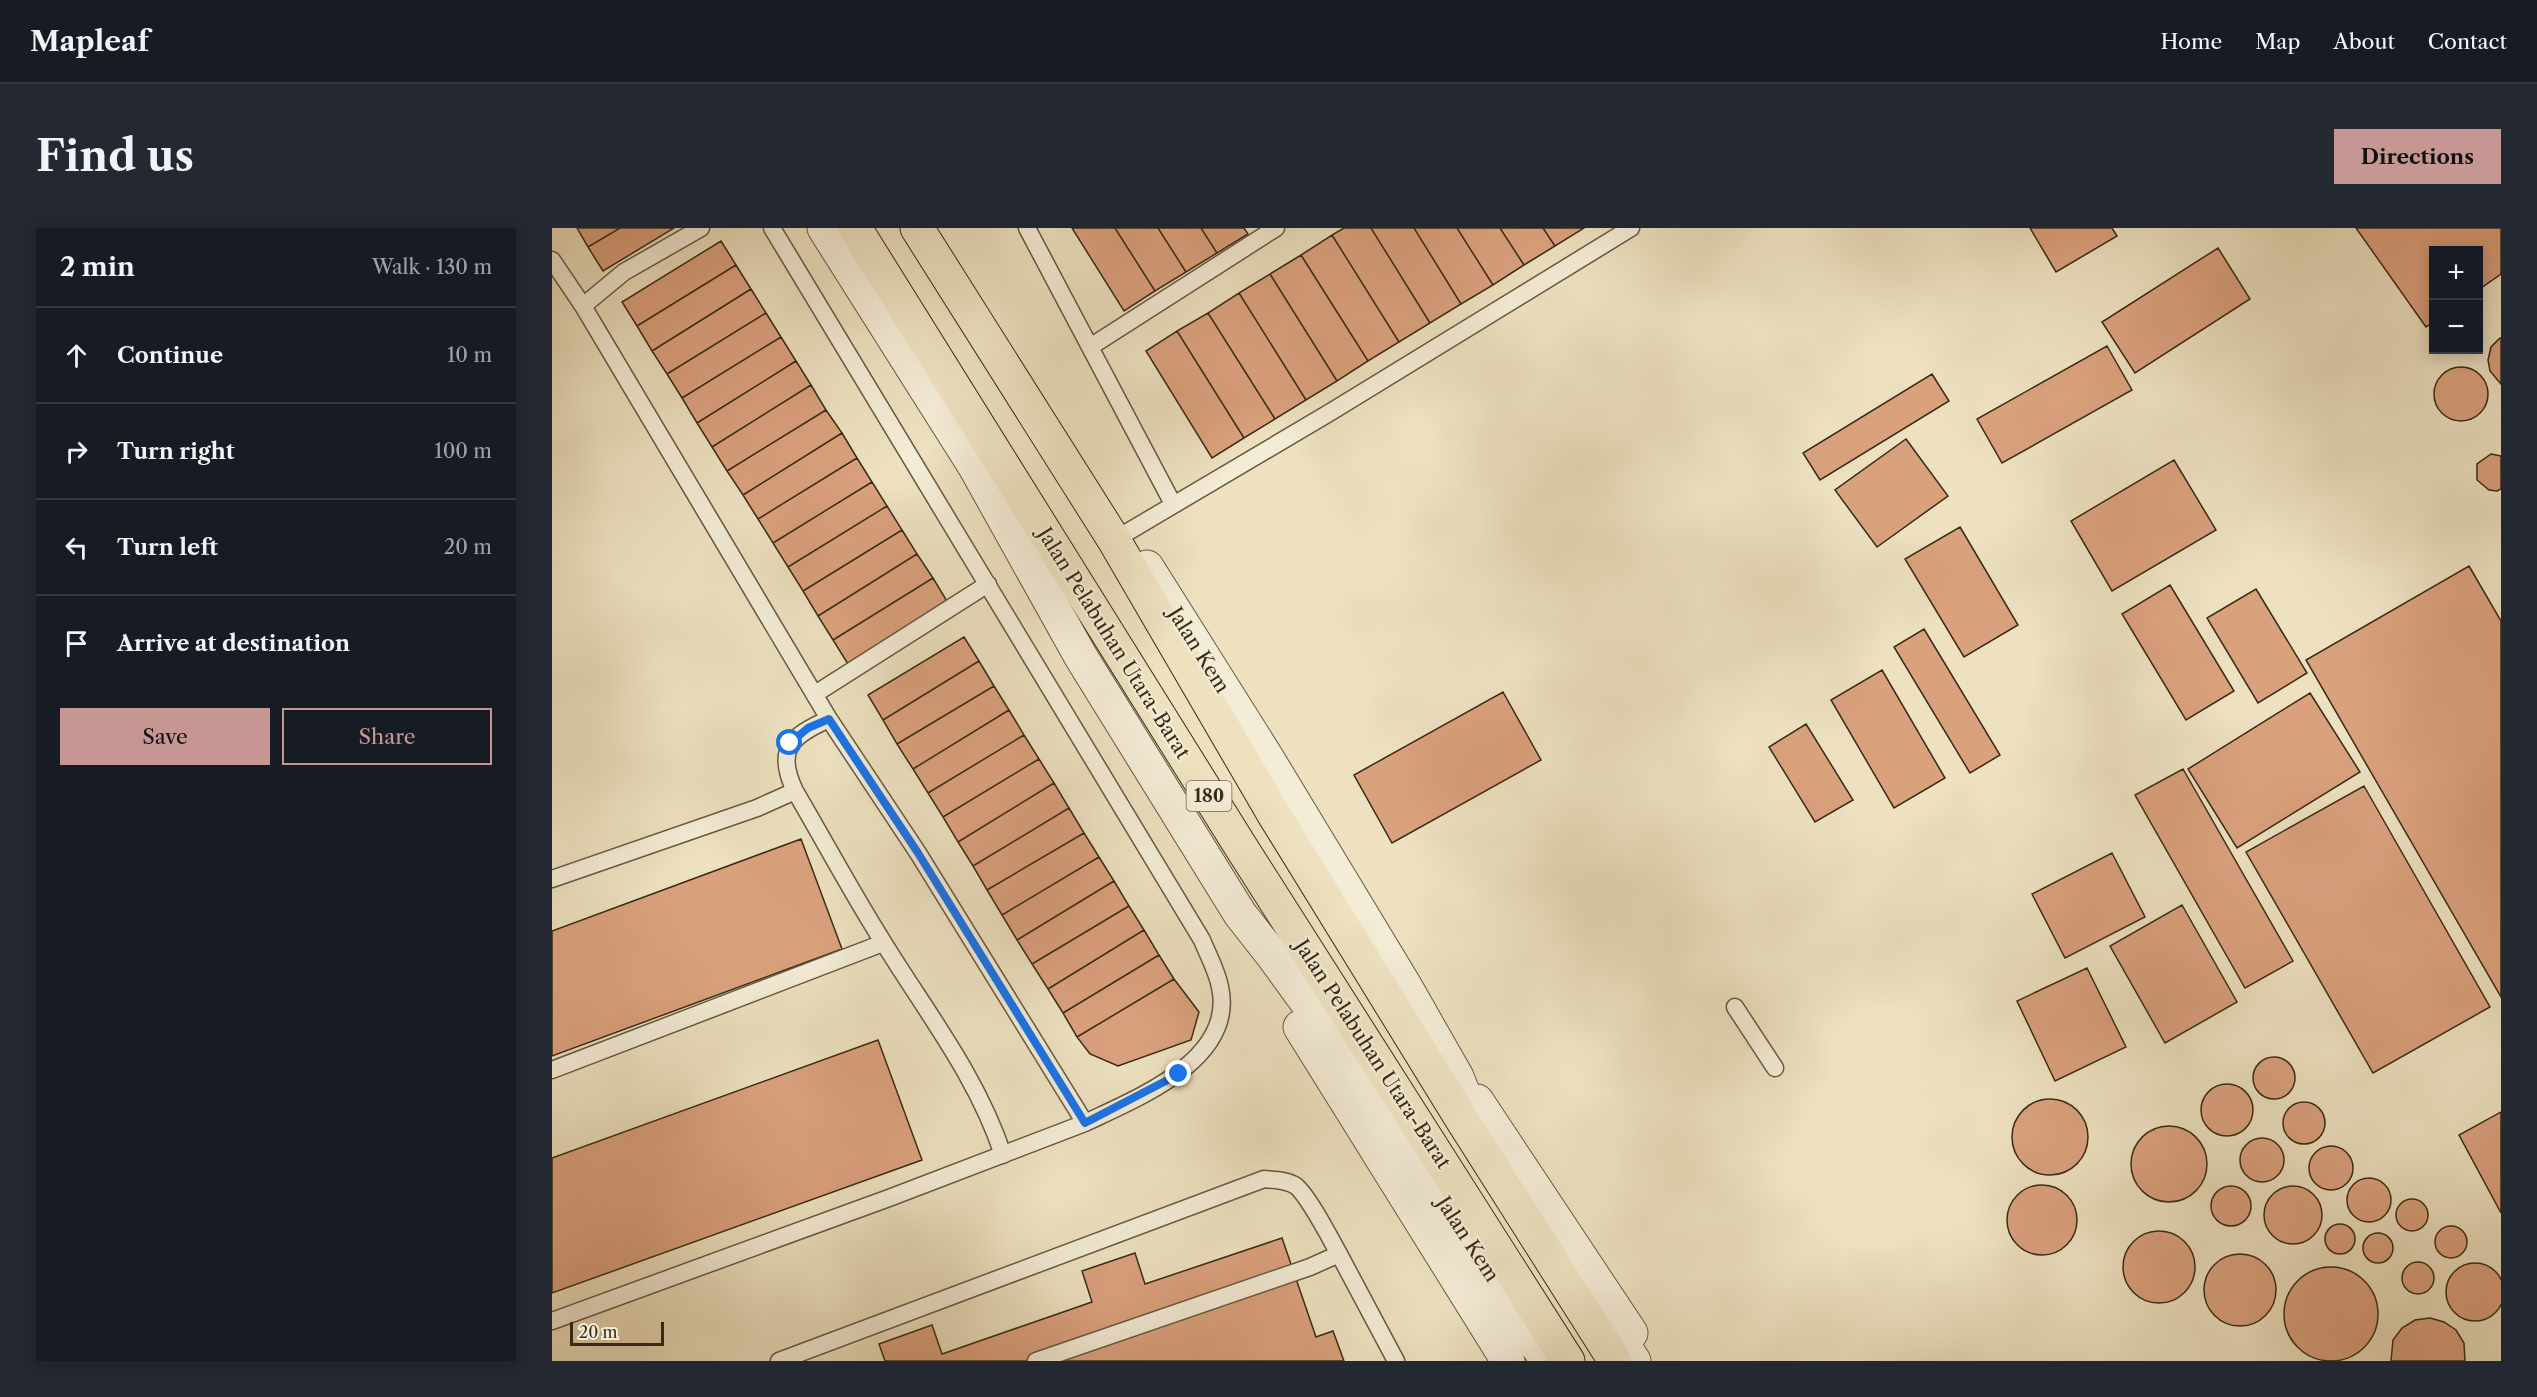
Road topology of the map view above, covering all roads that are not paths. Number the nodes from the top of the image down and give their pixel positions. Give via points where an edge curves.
1 (701, 228) edge
2 (772, 228) edge
3 (824, 228) edge
4 (855, 228) edge
5 (917, 228) edge
6 (933, 228) edge
7 (1027, 228) edge
8 (1276, 228) edge
9 (1626, 229) edge
10 (552, 260) edge
11 (557, 281) edge
12 (583, 306) junction
13 (1090, 347) junction
14 (1173, 504) junction
15 (1126, 533) junction
16 (988, 584) junction
17 (815, 694) junction
18 (829, 719) junction
19 (795, 791) junction
20 (552, 879) edge
21 (1240, 914) junction
22 (883, 943) junction
23 (1735, 1007) dead end
24 (1775, 1068) dead end
25 (552, 1070) edge
26 (1457, 1077) junction
27 (1085, 1123) junction
28 (1003, 1155) junction
29 (1340, 1254) junction
30 (552, 1321) edge
31 (779, 1361) edge
32 (1036, 1361) edge
33 (1396, 1361) edge
34 (1508, 1361) edge
35 (1547, 1361) edge
36 (1568, 1361) edge
37 (1615, 1361) edge
38 (1634, 1361) edge
39 (1649, 1361) edge

1 - 12 lane via 624,272
2 - 16 lane
3 - 21 street, Jalan Kem via 975,467 1081,657
4 - 36 main road, Jalan Pelabuhan Utara-Barat / 180
5 - 37 main road, Jalan Pelabuhan Utara-Barat / 180 via 1114,540 1280,823
6 - 15 street, Jalan Kem
7 - 13 lane
8 - 13 lane
9 - 14 lane via 1329,413
10 - 11 lane
11 - 12 lane
12 - 17 lane
13 - 14 lane
14 - 15 lane
15 - 26 street, Jalan Kem via 1266,756
16 - 17 lane
16 - 27 lane via 1203,939 1221,988 1221,1015 1213,1038 1200,1055 1179,1074
17 - 18 lane
18 - 19 lane via 808,728 790,743 785,764
18 - 27 lane via 918,853
19 - 20 lane via 757,808
19 - 22 lane
21 - 34 street, Jalan Kem via 1266,971
21 - 35 street, Jalan Kem via 1387,1113
22 - 25 lane
22 - 28 lane via 964,1068
23 - 24 lane
26 - 38 street, Jalan Kem via 1470,1109
26 - 39 street, Jalan Kem via 1480,1104
27 - 28 lane
28 - 30 lane
29 - 31 lane via 1296,1187 1282,1180 1264,1179
29 - 32 lane
29 - 33 lane

